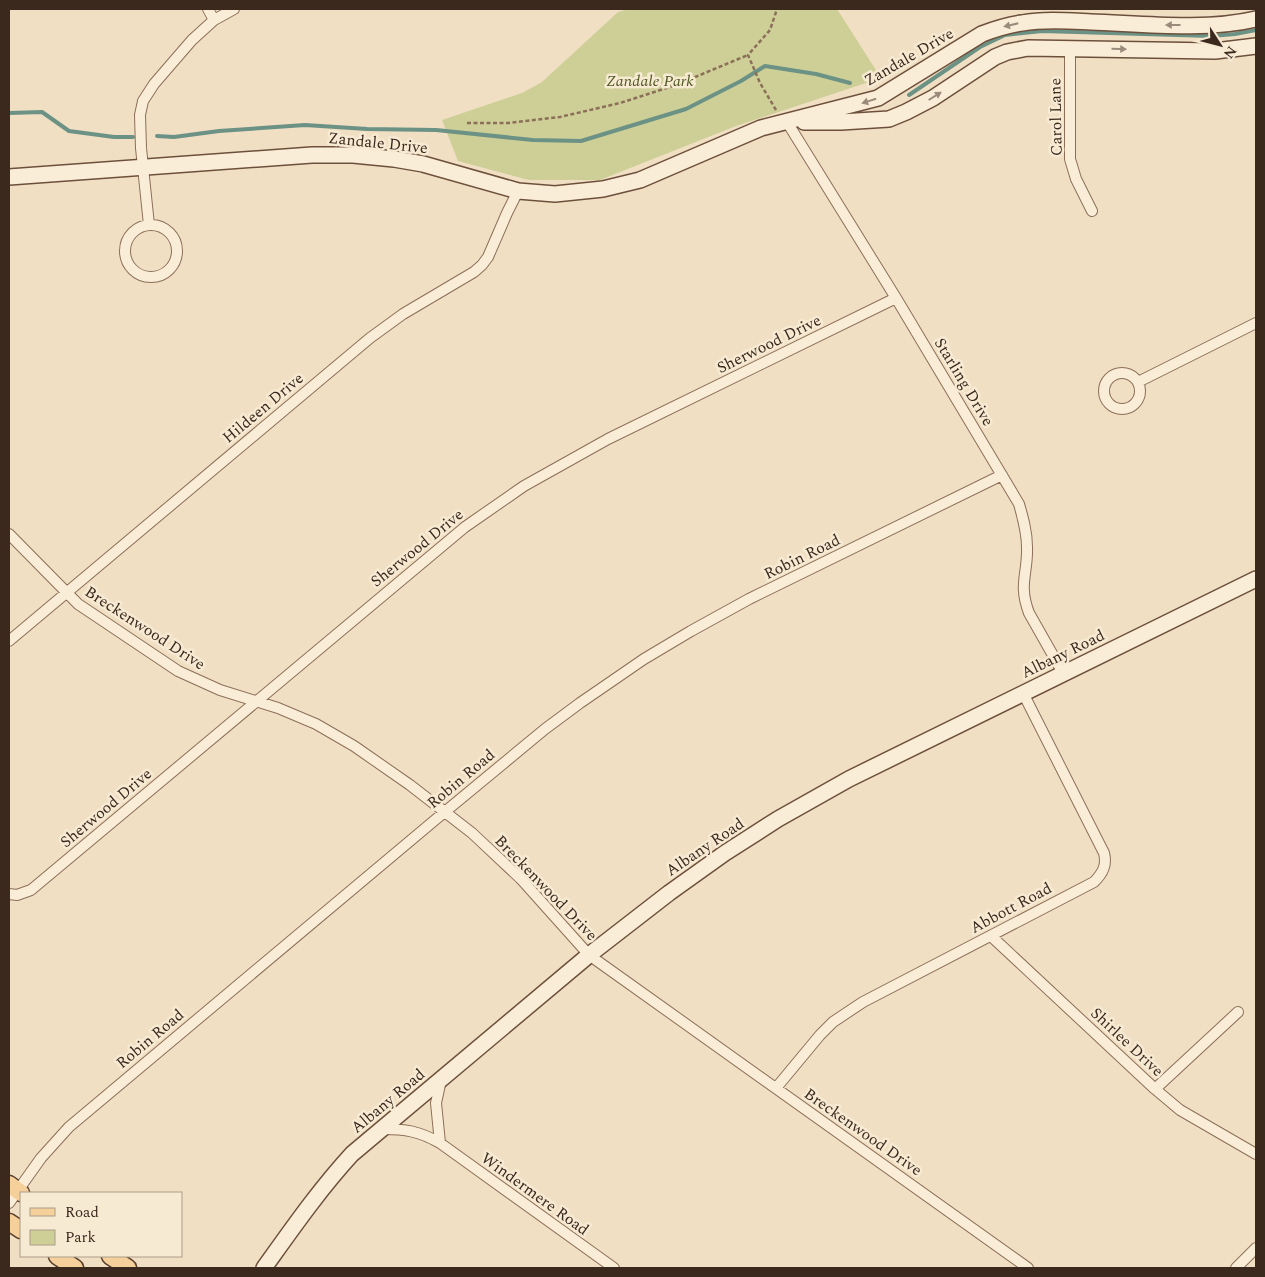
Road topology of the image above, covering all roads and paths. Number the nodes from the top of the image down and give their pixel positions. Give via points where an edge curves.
1 (208, 9) edge
2 (234, 9) edge
3 (777, 9) edge
4 (1256, 19) edge
5 (214, 20) junction
6 (1256, 46) edge
7 (1070, 48) junction
8 (748, 55) junction
9 (776, 110) dead end
10 (787, 122) junction
11 (467, 123) dead end
12 (143, 166) junction
13 (9, 177) edge
14 (518, 191) junction
15 (1092, 211) dead end
16 (149, 225) junction
17 (896, 298) junction
18 (1256, 323) edge
19 (1138, 382) dead end
20 (1002, 475) junction
21 (9, 534) edge
22 (1256, 579) edge
23 (65, 593) junction
24 (9, 641) edge
25 (1063, 673) junction
26 (1023, 693) junction
27 (256, 702) junction
28 (446, 811) junction
29 (9, 894) edge
30 (991, 936) junction
31 (590, 955) junction
32 (1238, 1012) dead end
33 (441, 1080) junction
34 (776, 1088) junction
35 (1155, 1089) junction
36 (382, 1129) junction
37 (440, 1143) junction
38 (1256, 1154) edge
39 (14, 1193) edge
40 (9, 1222) edge
41 (20, 1229) edge
42 (1256, 1248) edge
43 (58, 1257) edge
44 (112, 1257) edge
45 (74, 1268) edge
46 (128, 1268) edge
47 (264, 1268) edge
48 (614, 1268) edge
49 (1028, 1268) edge
50 (1236, 1268) edge

1 - 5 street
2 - 5 street
3 - 8 path via 770,30
4 -> 10 street, Zandale Drive via 1223,25 1022,23 982,34 878,98
5 - 12 street via 169,65 143,101 140,148
7 -> 6 street, Zandale Drive via 1215,51
10 -> 7 street, Zandale Drive via 890,119 1008,52 1028,48
7 - 15 street, Carol Lane via 1070,160
8 - 9 path
8 - 11 path via 676,85 620,103 508,123
10 - 14 street, Zandale Drive via 761,128 622,186 555,194
10 - 17 street, Starling Drive
12 - 13 street, Zandale Drive
12 - 14 street, Zandale Drive via 353,155 423,164
12 - 16 street
14 - 23 street, Hildeen Drive via 488,257 474,272 403,314 370,338
16 - 16 street via 133,232 125,247 125,256 133,271 148,278 166,274 172,268 178,251 166,229
17 - 20 street, Starling Drive
17 - 27 street, Sherwood Drive via 608,439 524,486 466,527
18 - 19 street
20 - 25 street, Starling Drive via 1024,519 1027,547 1023,587 1025,603
20 - 28 street, Robin Road via 749,599 644,659 573,708
21 - 23 street, Breckenwood Drive
22 - 25 street, Albany Road
23 - 24 street, Hildeen Drive
23 - 27 street, Breckenwood Drive via 178,671
25 - 26 street, Albany Road
26 - 30 street, Abbott Road via 1104,853 1105,865 1094,882
26 - 31 street, Albany Road via 849,779 778,819 669,893
27 - 28 street, Breckenwood Drive via 278,708 335,734
27 - 29 street, Sherwood Drive via 31,890
28 - 31 street, Breckenwood Drive via 522,879
28 - 39 street, Robin Road via 69,1127
30 - 34 street, Abbott Road via 847,1012 820,1035
30 - 35 street, Shirlee Drive
31 - 33 street, Albany Road
31 - 34 street, Breckenwood Drive
32 - 35 street
33 - 36 street, Albany Road
33 - 37 street via 436,1103
34 - 49 street, Breckenwood Drive
35 - 38 street, Shirlee Drive via 1180,1110
36 - 37 street, Windermere Road via 405,1130
36 - 47 street, Albany Road via 328,1180
37 - 48 street, Windermere Road
40 - 41 main road
42 - 50 street
43 - 45 main road
44 - 46 main road

